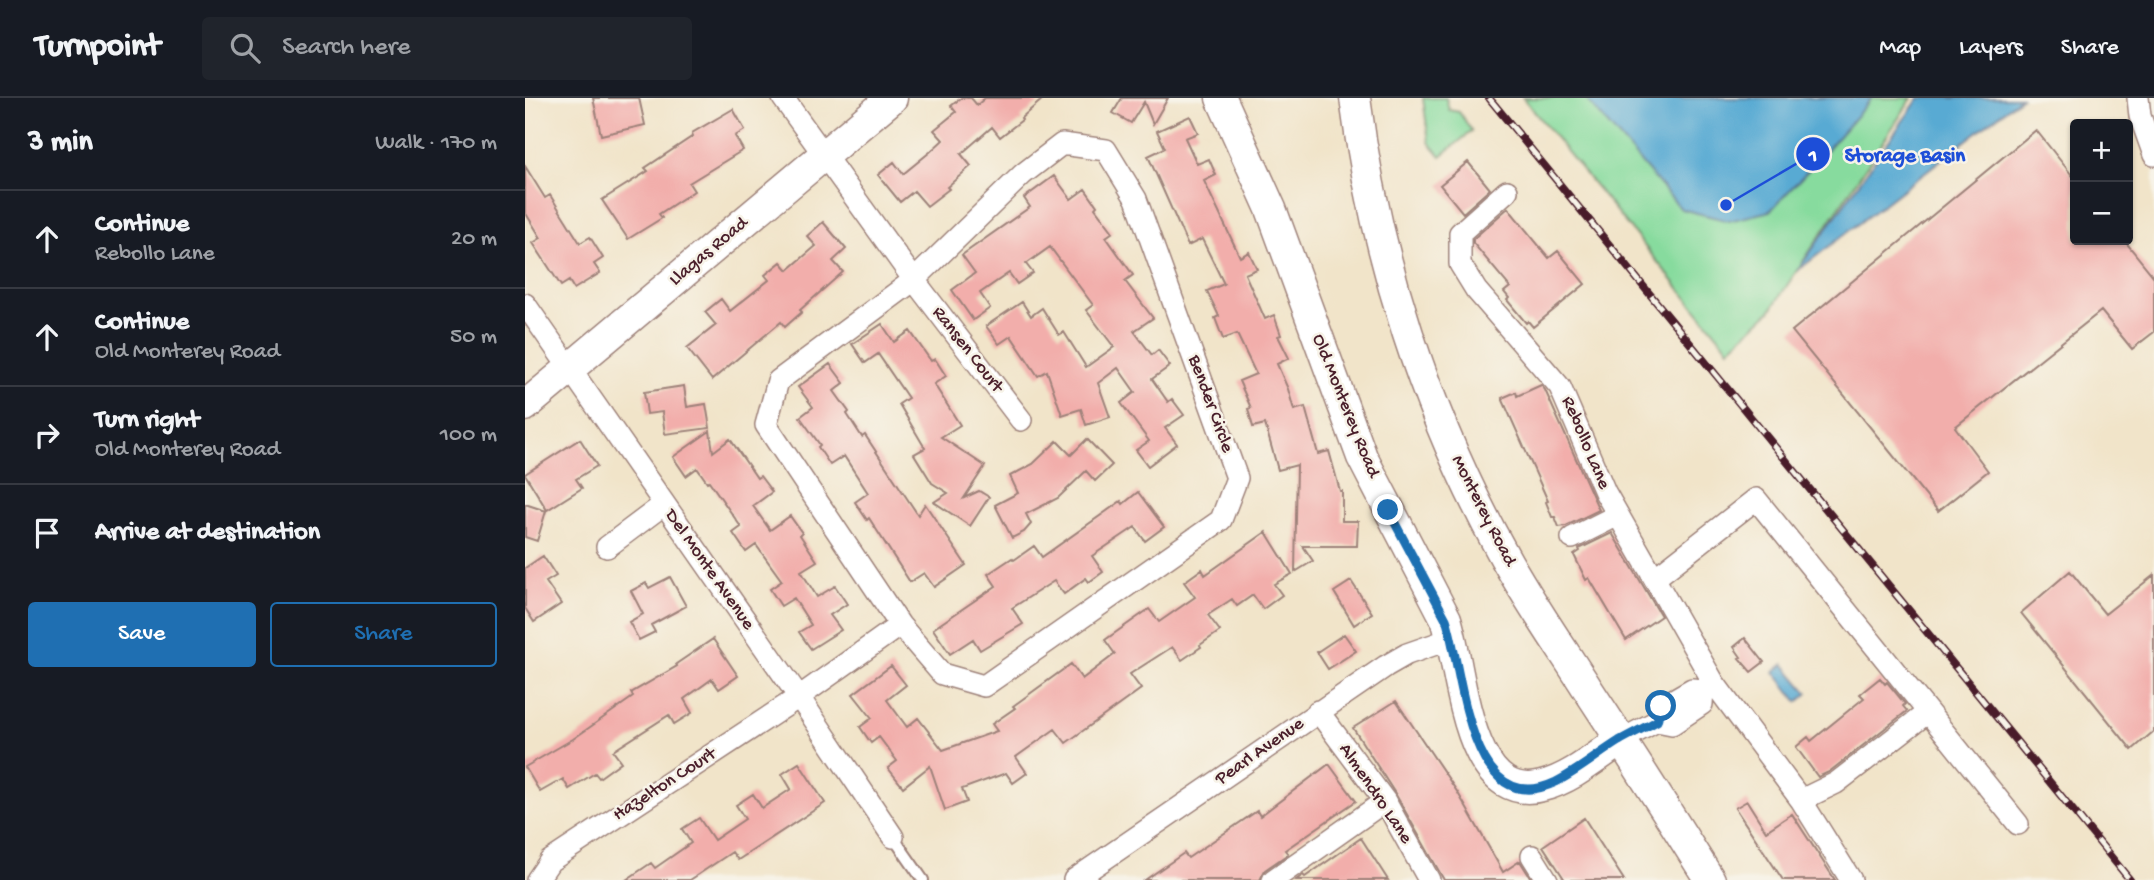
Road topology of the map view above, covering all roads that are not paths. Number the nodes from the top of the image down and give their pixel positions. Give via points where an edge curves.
1 (783, 98) edge
2 (892, 98) edge
3 (1221, 98) edge
4 (1355, 98) edge
5 (2138, 98) edge
6 (2154, 155) edge
7 (823, 156) junction
8 (1507, 191) dead end
9 (914, 280) junction
10 (525, 304) edge
11 (570, 368) junction
12 (525, 406) edge
13 (1021, 420) dead end
14 (663, 505) junction
15 (1618, 514) junction
16 (1572, 538) dead end
17 (607, 547) dead end
18 (1655, 578) junction
19 (900, 625) junction
20 (1453, 638) junction
21 (1709, 686) junction
22 (799, 697) junction
23 (1318, 711) junction
24 (1929, 712) junction
25 (1621, 740) junction
26 (1801, 800) junction
27 (1385, 801) junction
28 (2018, 824) dead end
29 (893, 836) joint
30 (1532, 856) dead end
31 (1100, 873) edge
32 (537, 880) edge
33 (923, 880) edge
34 (1074, 880) edge
35 (1273, 880) edge
36 (1429, 880) edge
37 (1547, 880) edge
38 (1710, 880) edge
39 (1850, 880) edge

1 - 7 street
2 - 7 street, Llagas Road
3 - 20 street, Old Monterey Road via 1271,209 1362,457
4 - 25 street, Monterey Road via 1389,269 1451,447 1503,554
5 - 6 street
7 - 9 street
7 - 11 street, Llagas Road
8 - 15 street, Rebollo Lane via 1460,233 1460,264 1476,290 1560,387
9 - 13 street, Ransen Court
9 - 19 street, Bender Circle via 778,382 766,425
9 - 19 street, Bender Circle via 1023,174 1062,144 1106,150 1136,199 1237,478 1221,520 984,686 943,674
10 - 11 street, Del Monte Avenue
11 - 12 street, Llagas Road
11 - 14 street, Del Monte Avenue
14 - 17 street
14 - 22 street, Del Monte Avenue
15 - 16 street
15 - 18 street, Rebollo Lane
18 - 21 street, Rebollo Lane
18 - 24 street via 1756,499
19 - 22 street
20 - 23 street, Pearl Avenue via 1407,654
20 - 25 street, Old Monterey Road via 1476,743 1496,775 1528,788 1556,782
21 - 25 street via 1702,704 1672,724 1657,721
21 - 26 street, Rebollo Lane
22 - 29 street, Del Monte Avenue
22 - 32 street, Hazelton Court via 550,861
23 - 27 street, Almendro Lane
23 - 31 street, Pearl Avenue
24 - 26 street via 1836,783
24 - 28 street
25 - 38 street, Monterey Road
26 - 39 street, Rebollo Lane
27 - 35 street
27 - 36 street, Almendro Lane
29 - 33 lane
30 - 37 street
31 - 34 street, Pearl Avenue

